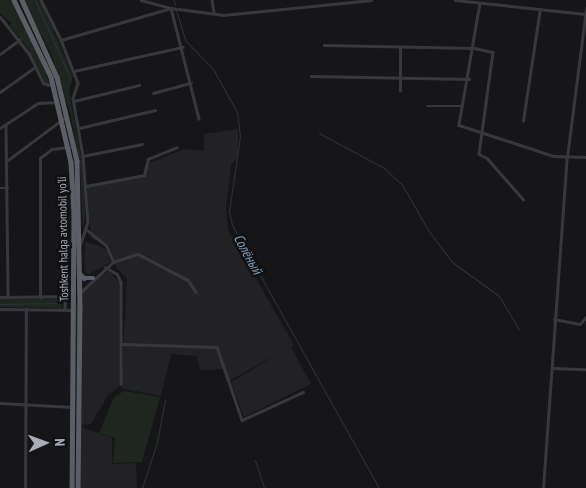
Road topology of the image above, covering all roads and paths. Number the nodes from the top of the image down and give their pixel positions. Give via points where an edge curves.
1 (14, 0) edge
2 (22, 0) edge
3 (41, 0) edge
4 (141, 0) edge
5 (212, 0) edge
6 (325, 0) edge
7 (371, 0) edge
8 (455, 0) edge
9 (152, 1) edge
10 (480, 3) junction
11 (325, 5) junction
12 (171, 8) junction
13 (586, 8) edge
14 (540, 9) junction
15 (214, 13) junction
16 (586, 14) edge
17 (0, 17) edge
18 (19, 40) junction
19 (62, 40) junction
20 (324, 45) dead end
21 (182, 47) junction
22 (400, 47) junction
23 (474, 48) junction
24 (0, 54) edge
25 (35, 67) junction
26 (74, 71) junction
27 (311, 76) dead end
28 (400, 78) junction
29 (469, 79) junction
30 (191, 83) junction
31 (54, 85) junction
32 (139, 85) dead end
33 (46, 86) junction
34 (400, 91) dead end
35 (0, 92) edge
36 (154, 93) dead end
37 (74, 101) junction
38 (59, 102) junction
39 (427, 106) dead end
40 (464, 106) junction
41 (154, 110) dead end
42 (63, 119) junction
43 (199, 119) dead end
44 (523, 122) dead end
45 (6, 126) junction
46 (0, 128) edge
47 (79, 128) junction
48 (482, 133) junction
49 (142, 144) dead end
50 (69, 147) junction
51 (178, 147) dead end
52 (83, 156) junction
53 (567, 157) junction
54 (586, 158) edge
55 (8, 160) junction
56 (86, 186) junction
57 (0, 188) edge
58 (8, 188) junction
59 (523, 199) dead end
60 (87, 230) junction
61 (79, 247) junction
62 (113, 262) junction
63 (105, 267) junction
64 (79, 272) junction
65 (93, 278) junction
66 (196, 292) dead end
67 (79, 294) junction
68 (74, 296) junction
69 (0, 297) edge
70 (8, 297) junction
71 (64, 297) junction
72 (40, 298) junction
73 (0, 309) edge
74 (26, 309) junction
75 (64, 309) junction
76 (73, 310) junction
77 (586, 317) edge
78 (554, 319) junction
79 (122, 344) junction
80 (553, 368) junction
81 (586, 369) edge
82 (121, 384) dead end
83 (302, 392) dead end
84 (0, 403) edge
85 (26, 407) junction
86 (73, 407) junction
87 (25, 488) edge
88 (72, 488) edge
89 (78, 488) edge
90 (543, 488) edge

1 - 31 highway, Toshkent halqa avtomobil yo'li via 38,44
2 - 61 highway, Toshkent halqa avtomobil yo'li via 50,55 71,125 78,177
3 - 19 street
4 - 9 street
5 - 15 street
6 - 11 street
7 - 11 street
8 - 10 street
9 - 12 street
10 - 14 street
10 - 23 street
11 - 15 street via 224,15
12 - 15 street
12 - 19 street
12 - 21 street
13 - 16 street
14 - 16 street
14 - 44 street
16 - 53 street
17 - 18 street
18 - 24 street
18 - 25 street
19 - 26 street
20 - 22 street
21 - 26 street
21 - 30 street
22 - 23 street
22 - 28 street
23 - 29 street
23 - 48 street via 494,54
25 - 33 street
25 - 35 street
26 - 37 street via 78,83
27 - 28 street
28 - 29 street
28 - 34 street
29 - 40 street
30 - 36 street
30 - 43 street
31 - 33 street
31 - 38 highway, Toshkent halqa avtomobil yo'li
32 - 37 street
33 - 38 street
37 - 47 street
38 - 42 highway, Toshkent halqa avtomobil yo'li
38 - 45 street via 38,103
39 - 40 street
40 - 48 street via 459,125
41 - 47 street
42 - 50 highway, Toshkent halqa avtomobil yo'li
42 - 55 street
45 - 46 street
45 - 55 street
47 - 52 street
48 - 53 street
48 - 59 street via 478,154 487,158
49 - 52 street
50 - 68 highway, Toshkent halqa avtomobil yo'li via 74,206
50 - 72 street via 52,149 40,158
51 - 56 street via 148,159 144,175
52 - 56 street
53 - 54 street
53 - 78 street
55 - 58 street
56 - 60 street
57 - 58 street
58 - 70 street
60 - 61 street
60 - 62 street via 107,246 114,255
61 - 64 highway, Toshkent halqa avtomobil yo'li
62 - 63 street
62 - 66 street via 138,254 188,280
63 - 65 street
63 - 79 street via 120,278
64 - 65 highway via 83,277
64 - 67 highway, Toshkent halqa avtomobil yo'li
65 - 67 street
67 - 68 highway
67 - 89 highway, Toshkent halqa avtomobil yo'li
68 - 71 street
68 - 76 highway, Toshkent halqa avtomobil yo'li
69 - 70 street
70 - 72 street
71 - 72 street
71 - 75 street
73 - 74 street
74 - 75 street
74 - 85 street
75 - 76 street
76 - 86 highway, Toshkent halqa avtomobil yo'li
77 - 78 street via 580,324
78 - 80 street
79 - 82 street
79 - 83 street via 218,347 242,420
80 - 81 street
80 - 90 street
84 - 85 street
85 - 86 street
85 - 87 street
86 - 88 highway, Toshkent halqa avtomobil yo'li

